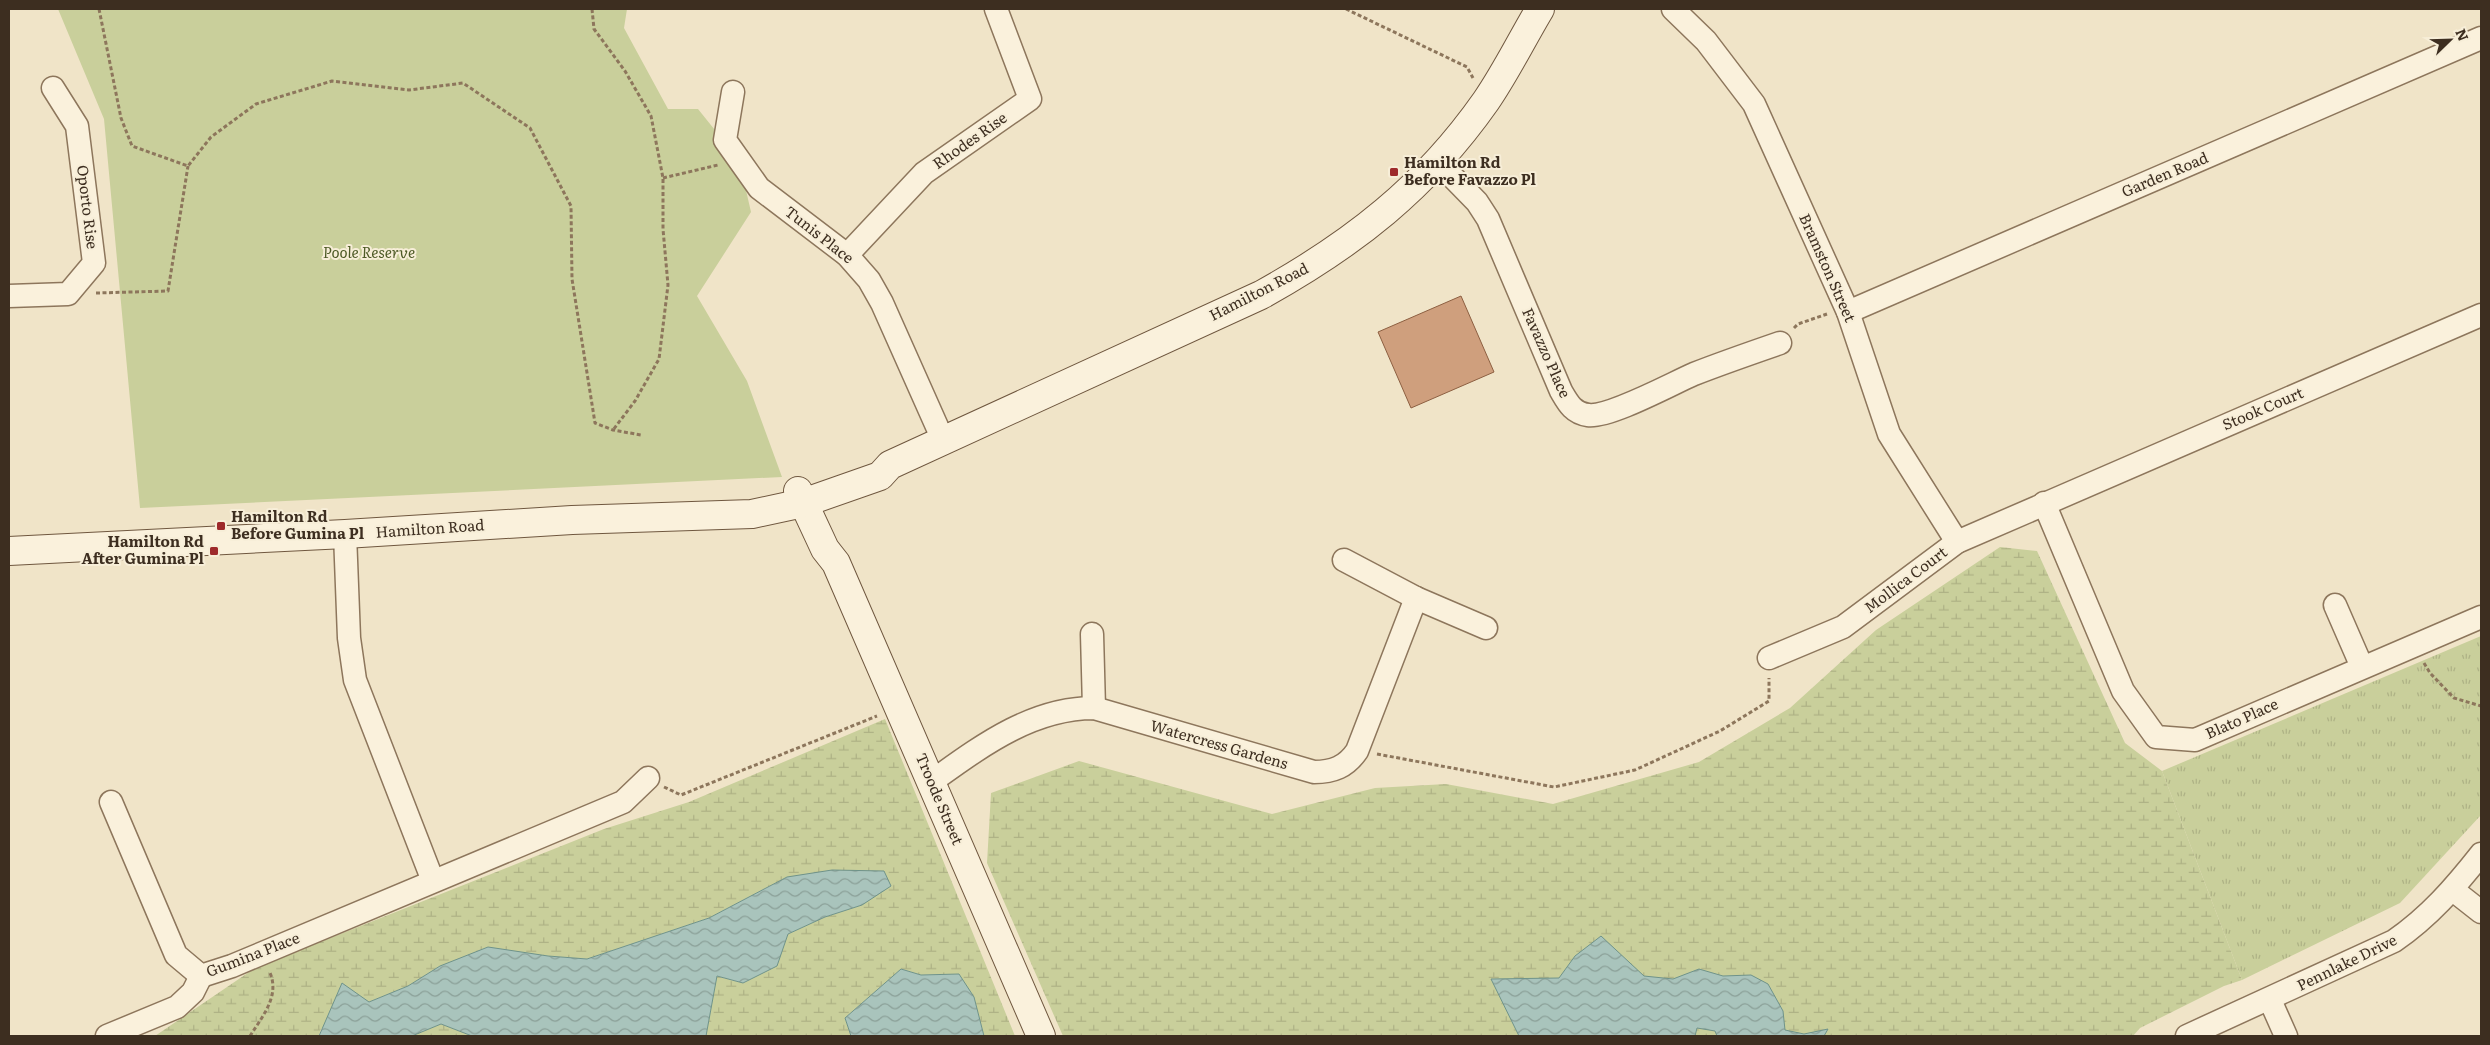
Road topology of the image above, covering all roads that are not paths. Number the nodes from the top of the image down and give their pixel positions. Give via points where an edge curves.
1 (996, 9) edge
2 (1540, 9) edge
3 (1674, 9) edge
4 (2481, 38) edge
5 (53, 88) dead end
6 (733, 92) dead end
7 (1437, 161) junction
8 (847, 255) junction
9 (9, 296) edge
10 (1848, 312) junction
11 (2481, 315) edge
12 (1780, 343) road end
13 (942, 440) junction
14 (808, 494) junction
15 (2044, 503) junction
16 (345, 534) junction
17 (1957, 542) junction
18 (9, 551) edge
19 (1344, 560) dead end
20 (1416, 598) junction
21 (2335, 605) dead end
22 (2481, 617) edge
23 (1486, 628) dead end
24 (1092, 634) dead end
25 (1770, 658) road end
26 (2362, 666) junction
27 (1094, 708) junction
28 (648, 778) road end
29 (931, 782) junction
30 (111, 802) dead end
31 (2481, 854) edge
32 (433, 881) junction
33 (2453, 890) junction
34 (2481, 912) edge
35 (200, 976) junction
36 (2270, 1000) junction
37 (107, 1036) edge
38 (1041, 1036) edge
39 (2187, 1036) edge
40 (2286, 1036) edge

1 - 8 street, Rhodes Rise via 1030,99 924,173
2 - 7 main road, Hamilton Road via 1487,98
3 - 10 street, Bramston Street via 1706,41 1754,104
4 - 10 street, Garden Road
5 - 9 street, Oporto Rise via 77,126 94,263 68,294
6 - 8 street, Tunis Place via 725,140 759,188
7 - 12 street, Favazzo Place via 1478,202 1488,219 1561,391 1576,412 1589,415 1610,411 1725,362
7 - 13 main road, Hamilton Road via 1395,204 1348,243 1300,273 1260,295
8 - 13 street, Tunis Place via 882,303
10 - 17 street, Bramston Street via 1889,434
11 - 15 street, Stook Court
13 - 14 main road, Hamilton Road via 890,465 875,463
14 - 16 main road, Hamilton Road via 752,514 572,520
14 - 29 main road, Troode Street via 825,549 836,562
15 - 17 street, Mollica Court
15 - 26 street, Blato Place via 2123,691 2156,737 2195,740
16 - 18 main road, Hamilton Road
16 - 32 street via 349,638 355,680
17 - 25 street, Mollica Court via 1843,627
19 - 20 street
20 - 23 street
20 - 27 street, Watercress Gardens via 1357,751 1349,762 1339,768 1314,772
21 - 26 street
22 - 26 street, Blato Place
24 - 27 street
27 - 29 street, Watercress Gardens via 1072,708 1019,725
28 - 32 street, Gumina Place via 623,802
29 - 38 main road, Troode Street
30 - 35 street, Gumina Place via 176,955
31 - 33 street, Pennlake Drive
32 - 35 street, Gumina Place via 261,954
33 - 34 street
33 - 36 street, Pennlake Drive via 2413,928 2394,941
35 - 37 street via 193,992 177,1007
36 - 39 street, Pennlake Drive
36 - 40 street

